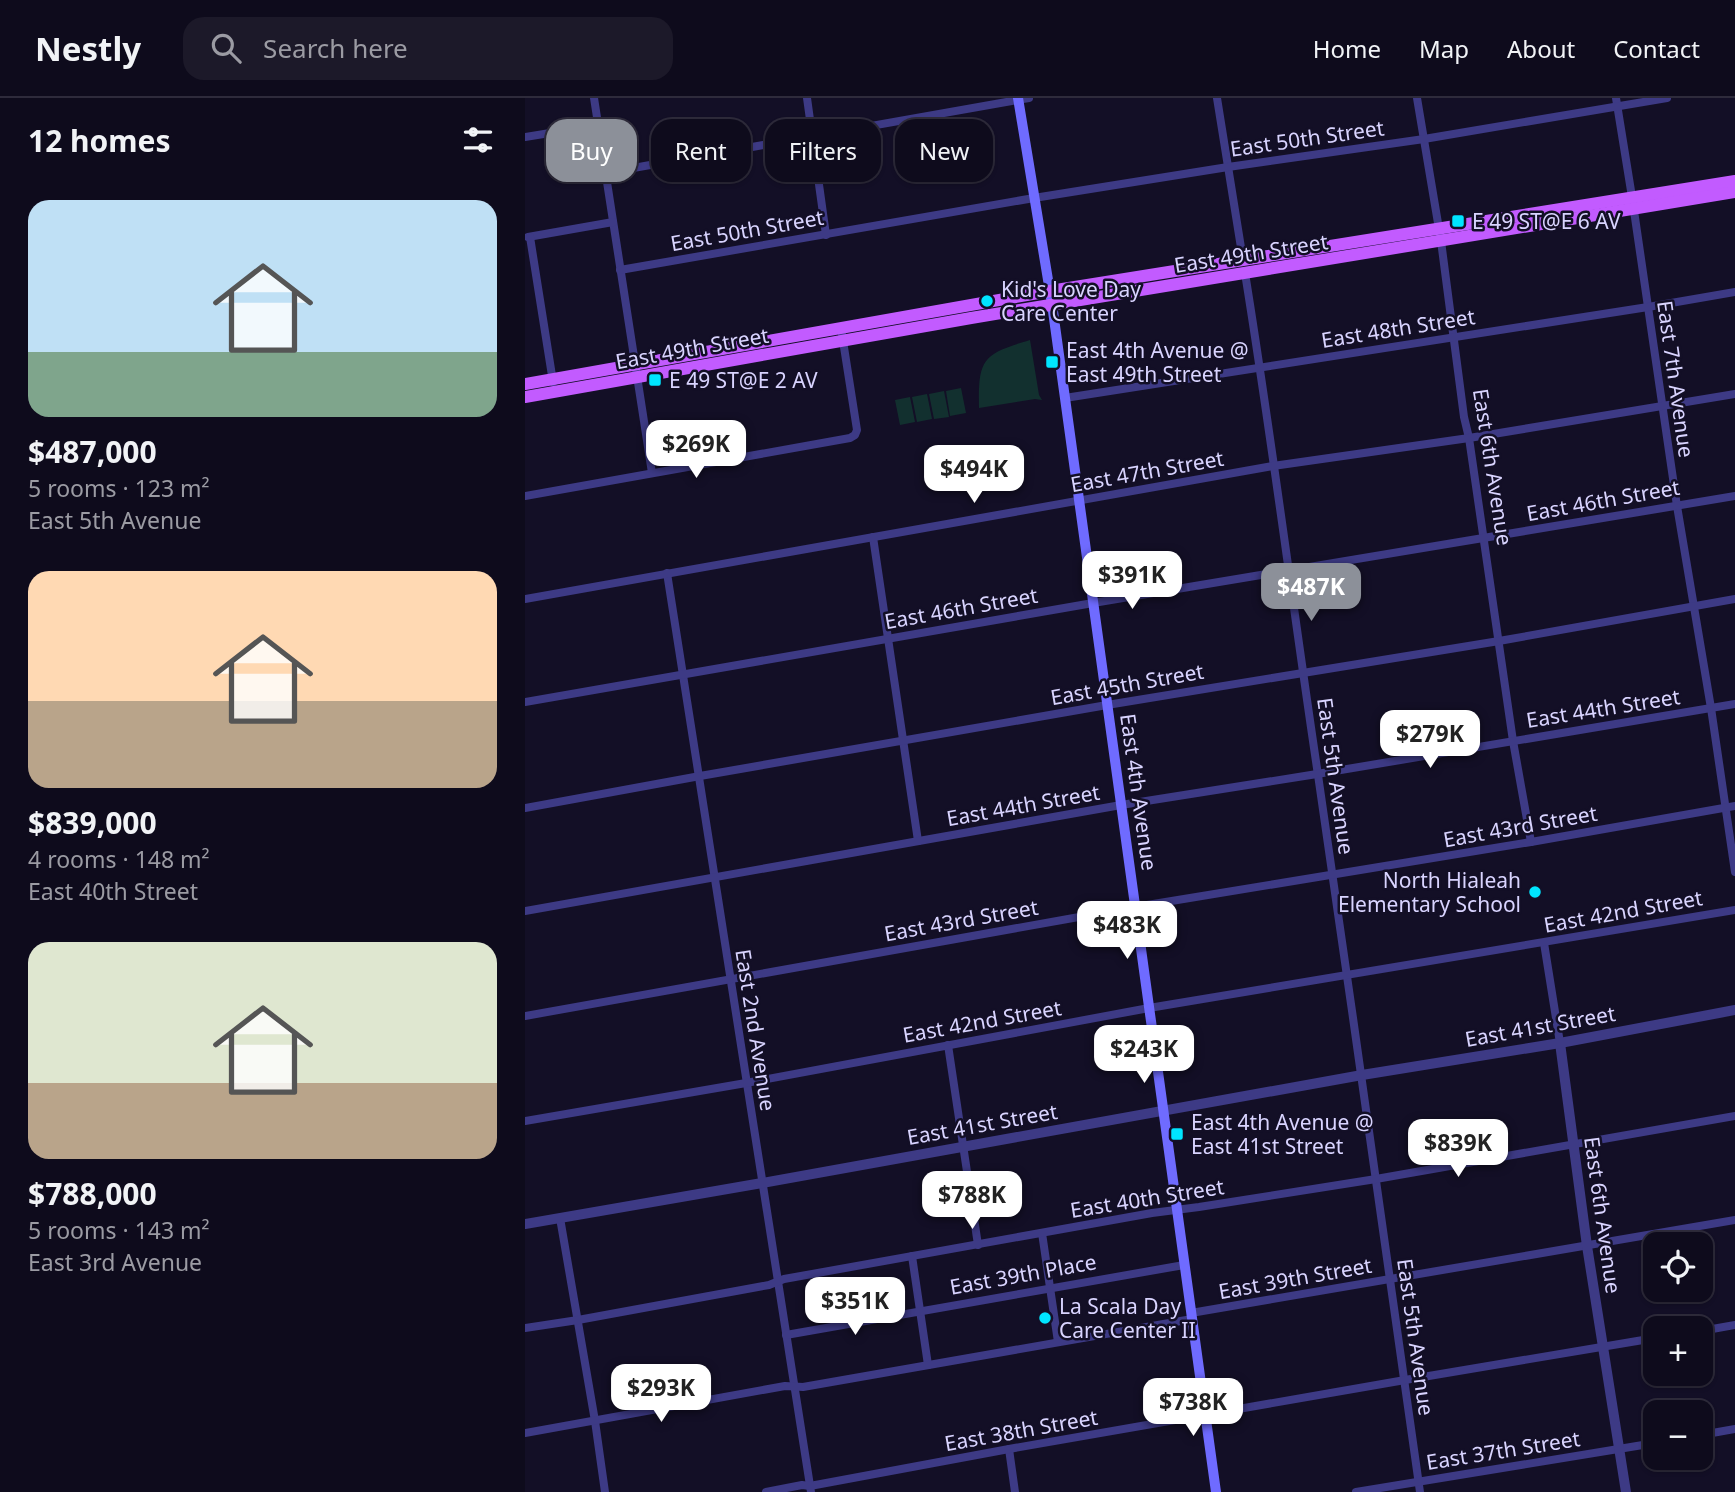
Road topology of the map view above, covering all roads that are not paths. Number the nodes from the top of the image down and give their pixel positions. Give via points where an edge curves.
1 (594, 98) edge
2 (807, 98) edge
3 (1217, 98) edge
4 (1417, 98) edge
5 (1667, 98) edge
6 (1022, 99) edge
7 (1617, 102) edge
8 (598, 119) edge
9 (810, 119) edge
10 (881, 124) edge
11 (546, 134) edge
12 (525, 137) edge
13 (1424, 139) junction
14 (765, 145) edge
15 (637, 167) edge
16 (1228, 167) junction
17 (1735, 181) edge
18 (606, 182) edge
19 (819, 182) edge
20 (1735, 192) edge
21 (1034, 198) junction
22 (1633, 203) junction
23 (613, 222) junction
24 (826, 234) junction
25 (1440, 235) junction
26 (528, 237) edge
27 (1244, 266) junction
28 (620, 270) junction
29 (1735, 292) edge
30 (1051, 298) junction
31 (1649, 307) junction
32 (842, 335) junction
33 (1454, 337) junction
34 (1261, 367) junction
35 (635, 371) junction
36 (525, 384) edge
37 (553, 385) junction
38 (1735, 394) edge
39 (525, 397) edge
40 (1065, 398) junction
41 (1663, 406) junction
42 (1469, 438) junction
43 (1273, 466) junction
44 (652, 473) junction
45 (525, 496) edge
46 (1735, 496) edge
47 (1079, 501) junction
48 (1677, 506) junction
49 (873, 537) junction
50 (1485, 538) junction
51 (1288, 572) junction
52 (667, 573) junction
53 (525, 598) edge
54 (1735, 599) edge
55 (1093, 603) junction
56 (1695, 606) junction
57 (888, 638) junction
58 (1499, 641) junction
59 (1304, 672) junction
60 (683, 676) junction
61 (525, 702) edge
62 (1735, 704) edge
63 (1107, 705) junction
64 (1711, 708) junction
65 (904, 741) junction
66 (1513, 741) junction
67 (1317, 774) junction
68 (699, 776) junction
69 (1121, 805) junction
70 (1735, 806) edge
71 (525, 808) edge
72 (1725, 808) junction
73 (918, 841) junction
74 (1531, 842) junction
75 (1735, 872) edge
76 (1333, 875) junction
77 (714, 877) junction
78 (1135, 907) junction
79 (1735, 910) edge
80 (525, 911) edge
81 (1544, 943) junction
82 (1347, 976) junction
83 (731, 979) junction
84 (1149, 1008) junction
85 (1735, 1010) edge
86 (525, 1016) edge
87 (1560, 1043) junction
88 (948, 1045) junction
89 (1362, 1075) junction
90 (746, 1083) junction
91 (1163, 1111) junction
92 (1735, 1116) edge
93 (525, 1121) edge
94 (1574, 1144) junction
95 (963, 1147) junction
96 (1376, 1179) junction
97 (762, 1183) junction
98 (1177, 1210) junction
99 (561, 1218) junction
100 (1735, 1220) edge
101 (525, 1224) edge
102 (1042, 1233) junction
103 (978, 1244) junction
104 (1587, 1245) junction
105 (912, 1256) junction
106 (1184, 1265) junction
107 (1390, 1279) junction
108 (778, 1283) junction
109 (1050, 1287) junction
110 (919, 1310) junction
111 (1192, 1316) junction
112 (578, 1320) junction
113 (1735, 1325) edge
114 (525, 1328) edge
115 (1713, 1329) edge
116 (786, 1335) junction
117 (1643, 1340) edge
118 (1058, 1342) junction
119 (1603, 1348) junction
120 (928, 1365) junction
121 (1405, 1380) junction
122 (794, 1386) junction
123 (1206, 1416) junction
124 (595, 1421) junction
125 (1735, 1429) edge
126 (525, 1433) edge
127 (1713, 1433) edge
128 (1643, 1445) edge
129 (1009, 1449) junction
130 (1619, 1450) junction
131 (1419, 1481) junction
132 (810, 1489) edge
133 (605, 1492) edge
134 (766, 1492) edge
135 (1015, 1492) edge
136 (1216, 1492) edge
137 (1356, 1492) edge
138 (1420, 1492) edge
139 (1626, 1492) edge

1 - 8 street
2 - 9 street
3 - 16 street, East 5th Avenue
4 - 13 street, East 6th Avenue
5 - 7 street, East 50th Street
6 - 10 street
6 - 21 main road, East 4th Avenue
7 - 13 street, East 50th Street
7 - 22 street, East 7th Avenue
11 - 12 street
13 - 16 street, East 50th Street
13 - 25 street, East 6th Avenue
14 - 15 street
16 - 21 street, East 50th Street
16 - 27 street, East 5th Avenue
17 - 22 main road, East 49th Street
18 - 23 street
19 - 24 street
20 - 22 main road, East 49th Street
21 - 24 street, East 50th Street
21 - 30 main road, East 4th Avenue
22 - 25 main road, East 49th Street
22 - 31 street, East 7th Avenue
23 - 26 street
23 - 28 street
24 - 28 street, East 50th Street
25 - 27 main road, East 49th Street
25 - 27 main road, East 49th Street via 1306,250
25 - 33 street, East 6th Avenue
26 - 37 street
27 - 30 main road, East 49th Street
27 - 30 main road, East 49th Street via 1203,274 1191,282
27 - 34 street, East 5th Avenue
28 - 35 street
29 - 31 street, East 48th Street
30 - 32 main road, East 49th Street
30 - 40 main road, East 4th Avenue
31 - 33 street, East 48th Street
31 - 41 street, East 7th Avenue
32 - 35 main road, East 49th Street
32 - 44 street via 855,435
33 - 34 street, East 48th Street
33 - 42 street, East 6th Avenue
34 - 40 street, East 48th Street
34 - 43 street, East 5th Avenue
35 - 37 main road, East 49th Street
35 - 44 street
36 - 37 main road, East 49th Street
37 - 39 main road, East 49th Street
38 - 41 street, East 47th Street
40 - 47 main road, East 4th Avenue
41 - 42 street, East 47th Street
41 - 48 street, East 7th Avenue
42 - 43 street, East 47th Street
42 - 50 street, East 6th Avenue
43 - 47 street, East 47th Street
43 - 51 street, East 5th Avenue
44 - 45 street
46 - 48 street, East 46th Street
47 - 49 street, East 47th Street
47 - 55 main road, East 4th Avenue
48 - 50 street, East 46th Street
48 - 56 street, East 7th Avenue
49 - 52 street, East 47th Street
49 - 57 street
50 - 51 street, East 46th Street
50 - 58 street, East 6th Avenue
51 - 55 street, East 46th Street
51 - 59 street, East 5th Avenue
52 - 53 street, East 47th Street
52 - 60 street, East 2nd Avenue
54 - 56 street, East 45th Street
55 - 57 street, East 46th Street
55 - 63 main road, East 4th Avenue
56 - 58 street, East 45th Street
56 - 64 street, East 7th Avenue
57 - 60 street, East 46th Street
57 - 65 street
58 - 59 street, East 45th Street
58 - 66 street, East 6th Avenue
59 - 63 street, East 45th Street
59 - 67 street, East 5th Avenue
60 - 61 street, East 46th Street
60 - 68 street, East 2nd Avenue
62 - 64 street, East 44th Street
63 - 65 street, East 45th Street
63 - 69 main road, East 4th Avenue
64 - 66 street, East 44th Street
64 - 72 street, East 7th Avenue
65 - 68 street, East 45th Street
65 - 73 street
66 - 67 street, East 44th Street
66 - 74 street, East 6th Avenue
67 - 69 street, East 44th Street
67 - 76 street, East 5th Avenue
68 - 71 street, East 45th Street
68 - 77 street, East 2nd Avenue
69 - 73 street, East 44th Street
69 - 78 main road, East 4th Avenue
70 - 72 street, East 43rd Street
72 - 74 street, East 43rd Street
72 - 75 street, East 7th Avenue
73 - 77 street, East 44th Street
74 - 76 street, East 43rd Street
76 - 78 street, East 43rd Street
76 - 82 street, East 5th Avenue
77 - 80 street, East 44th Street
77 - 83 street, East 2nd Avenue
78 - 83 street, East 43rd Street
78 - 84 main road, East 4th Avenue
79 - 81 street, East 42nd Street
81 - 82 street, East 42nd Street
81 - 87 street, East 6th Avenue
82 - 84 street, East 42nd Street
82 - 89 street, East 5th Avenue
83 - 86 street, East 43rd Street
83 - 90 street, East 2nd Avenue
84 - 88 street, East 42nd Street
84 - 91 main road, East 4th Avenue
85 - 87 street, East 41st Street
87 - 89 street, East 41st Street
87 - 94 street, East 6th Avenue
88 - 90 street, East 42nd Street
88 - 95 street
89 - 91 street, East 41st Street
89 - 96 street, East 5th Avenue
90 - 93 street, East 42nd Street
90 - 97 street, East 2nd Avenue
91 - 95 street, East 41st Street
91 - 98 main road, East 4th Avenue
92 - 94 street, East 40th Street
94 - 96 street, East 40th Street
94 - 104 street, East 6th Avenue
95 - 97 street, East 41st Street
95 - 103 street
96 - 98 street, East 40th Street
96 - 107 street, East 5th Avenue
97 - 99 street, East 41st Street
97 - 108 street, East 2nd Avenue
98 - 102 street, East 40th Street
98 - 106 main road, East 4th Avenue
99 - 101 street, East 41st Street
99 - 112 street
100 - 104 street, East 39th Street
102 - 103 street, East 40th Street
102 - 109 street
103 - 105 street, East 40th Street
104 - 107 street, East 39th Street
104 - 119 street, East 6th Avenue
105 - 108 street, East 40th Street
105 - 110 street
106 - 109 street, East 39th Place
106 - 111 main road, East 4th Avenue
107 - 111 street, East 39th Street
107 - 121 street, East 5th Avenue
108 - 112 street, East 40th Street
108 - 116 street, East 2nd Avenue
109 - 110 street, East 39th Place
109 - 118 street
110 - 116 street, East 39th Place
110 - 120 street
111 - 118 street, East 39th Street
111 - 123 main road, East 4th Avenue
112 - 114 street, East 40th Street
112 - 124 street
113 - 115 street
116 - 122 street, East 2nd Avenue
117 - 119 street, East 38th Street
118 - 120 street, East 39th Street
119 - 121 street, East 38th Street
119 - 130 street, East 6th Avenue
120 - 122 street, East 39th Street
121 - 123 street, East 38th Street
121 - 131 street, East 5th Avenue
122 - 124 street, East 39th Street
122 - 132 street, East 2nd Avenue
123 - 129 street, East 38th Street
123 - 136 main road, East 4th Avenue
124 - 126 street, East 39th Street
124 - 133 street
125 - 127 street
128 - 130 street, East 37th Street
129 - 132 street, East 38th Street
129 - 135 street
130 - 131 street, East 37th Street
130 - 139 street, East 6th Avenue
131 - 137 street, East 37th Street
131 - 138 street, East 5th Avenue
132 - 134 street, East 38th Street via 802,1485

